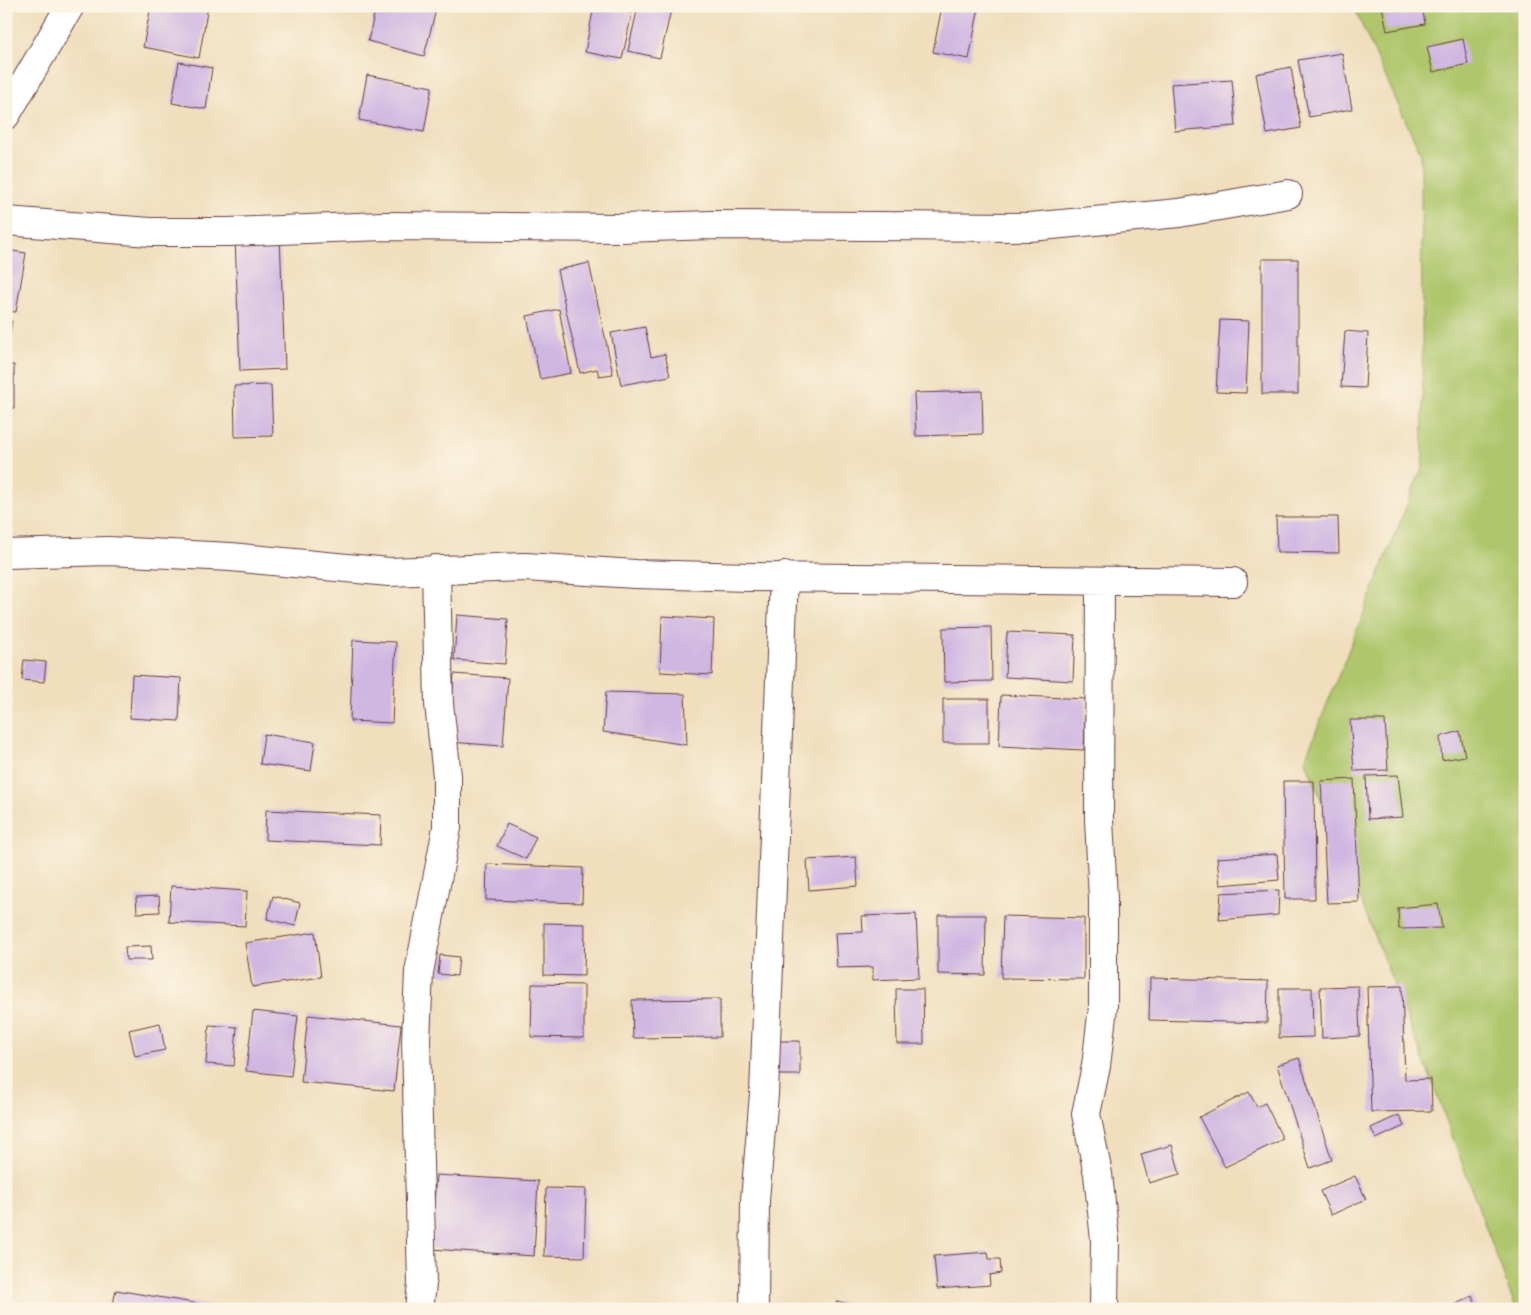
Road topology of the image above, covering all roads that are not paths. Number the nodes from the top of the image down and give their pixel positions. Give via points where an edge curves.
1 (70, 6) edge
2 (6, 115) edge
3 (1288, 194) dead end
4 (6, 221) edge
5 (6, 554) edge
6 (436, 569) junction
7 (784, 576) junction
8 (1100, 581) junction
9 (1233, 582) dead end
10 (419, 1309) edge
11 (754, 1309) edge
12 (1104, 1309) edge

1 - 2 street
3 - 4 street via 1179,213 1030,227 383,226 150,232
5 - 6 street via 108,551 231,557 389,572
6 - 7 street via 525,567 635,574
6 - 10 street via 439,704 447,776 447,828 419,972 416,1040 422,1284
7 - 8 street
7 - 11 street via 764,1094 755,1200
8 - 9 street
8 - 12 street via 1103,1007 1086,1114 1098,1174 1105,1240

